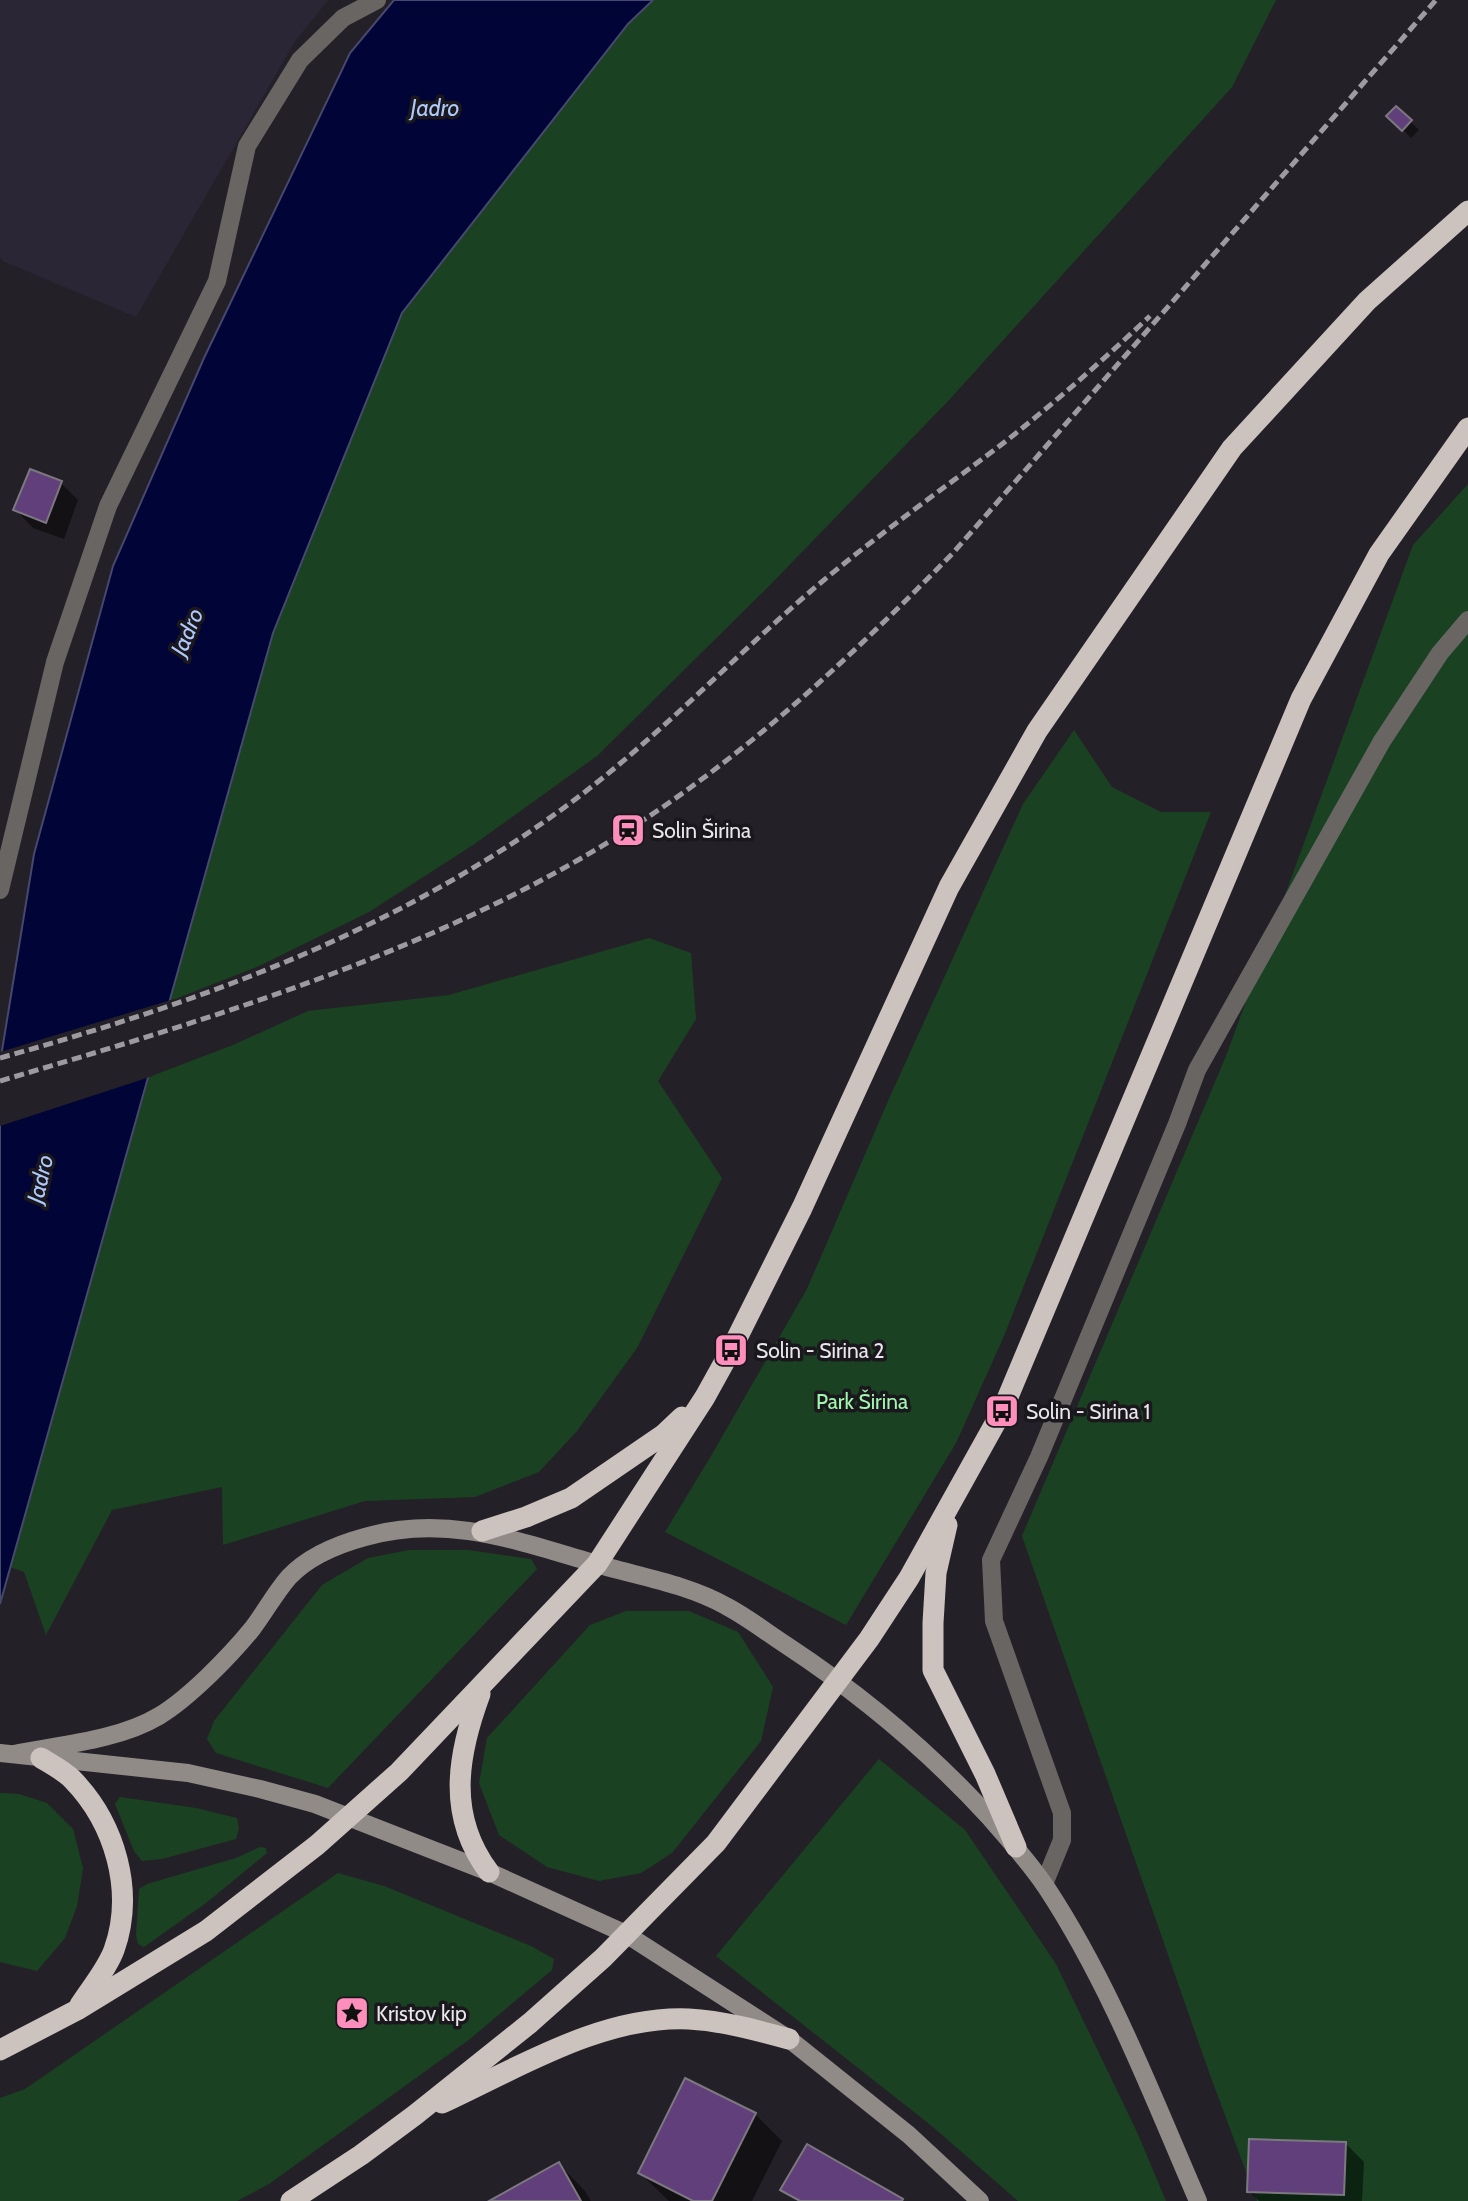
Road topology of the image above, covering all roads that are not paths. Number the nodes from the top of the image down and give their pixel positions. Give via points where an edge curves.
1 (377, 0) edge
2 (1468, 211) edge
3 (1468, 428) edge
4 (1468, 620) edge
5 (0, 890) edge
6 (705, 1397) junction
7 (952, 1504) junction
8 (482, 1531) junction
9 (597, 1564) junction
10 (839, 1681) junction
11 (483, 1685) junction
12 (7, 1754) edge
13 (41, 1758) junction
14 (348, 1818) junction
15 (1016, 1847) junction
16 (489, 1872) junction
17 (1044, 1884) junction
18 (626, 1934) junction
19 (77, 2010) junction
20 (789, 2039) junction
21 (0, 2050) edge
22 (415, 2115) junction
23 (291, 2201) edge
24 (980, 2201) edge
25 (1198, 2201) edge

1 - 5 street via 344,18 300,60 247,146 216,281 108,506 55,662
2 - 6 highway via 1367,301 1232,448 1037,731 949,887 802,1208
3 - 7 highway via 1379,554 1301,699 1002,1410
4 - 17 street via 1440,653 1382,741 1197,1070 1039,1457 991,1560 994,1621 1062,1813 1062,1840
6 - 8 highway via 663,1435 571,1498
6 - 9 highway
7 - 10 highway via 909,1578
7 - 15 highway via 936,1573 933,1670
8 - 9 main road
8 - 12 main road via 419,1527 367,1536 326,1551 290,1576 222,1662 160,1716 127,1730
9 - 10 main road via 673,1584 725,1605
9 - 11 highway
10 - 15 main road via 920,1746
10 - 18 highway via 716,1843
11 - 14 highway
11 - 16 highway via 462,1760 461,1813 468,1839
12 - 13 main road
13 - 14 main road via 188,1773 293,1798
13 - 19 highway via 70,1777 95,1805 122,1878 122,1921 113,1952
14 - 16 main road
14 - 19 highway via 206,1931
15 - 17 main road
16 - 18 main road
17 - 25 main road via 1109,1998
18 - 20 main road
18 - 22 highway via 530,2022
19 - 21 highway
20 - 22 highway via 688,2019 630,2024 545,2053
20 - 24 main road via 909,2135
22 - 23 highway

